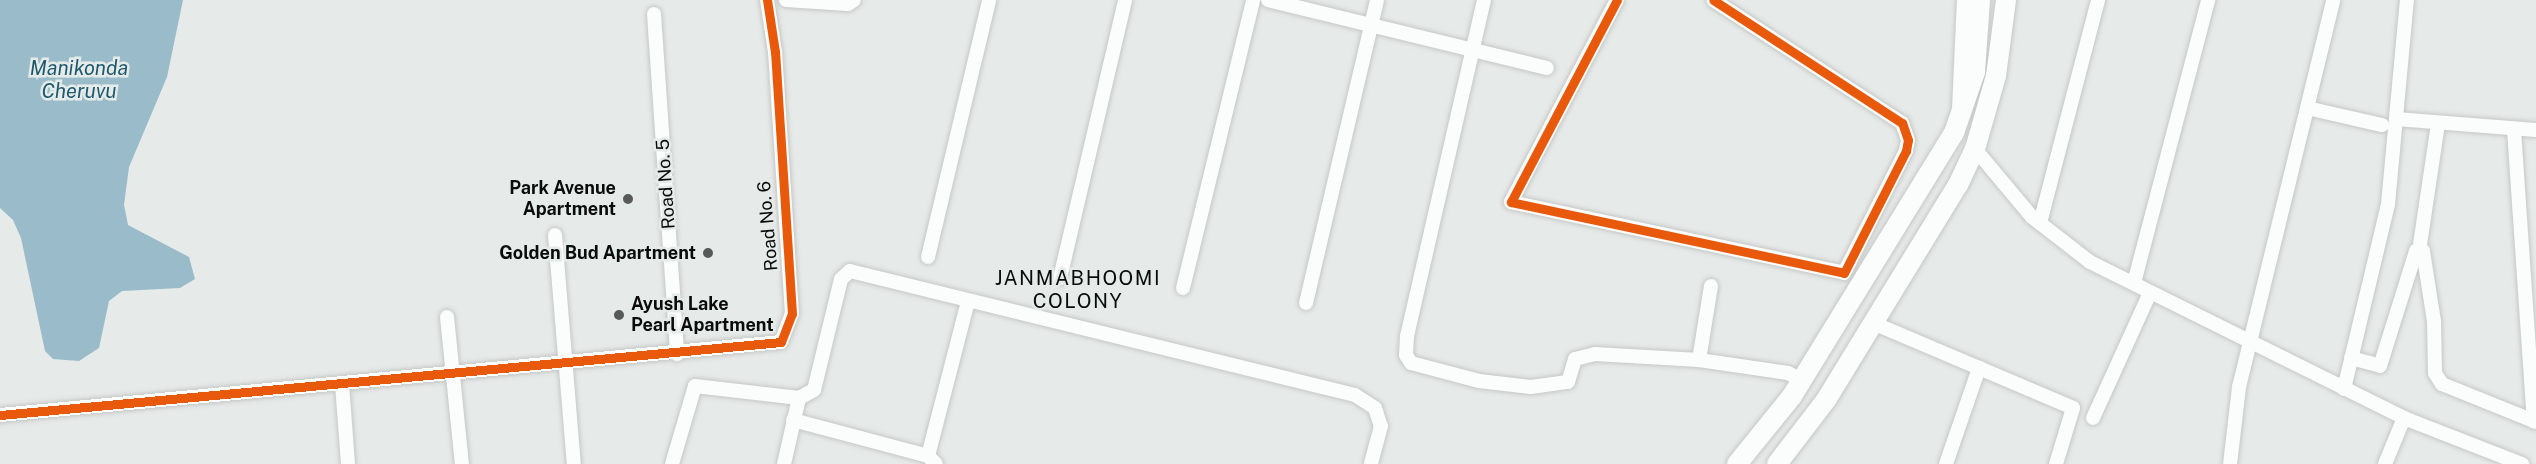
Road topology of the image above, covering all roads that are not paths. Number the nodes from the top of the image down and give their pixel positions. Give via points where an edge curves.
1 (766, 0) edge
2 (786, 0) edge
3 (854, 0) edge
4 (989, 0) edge
5 (1125, 0) edge
6 (1253, 0) edge
7 (1268, 0) edge
8 (1377, 0) edge
9 (1484, 0) edge
10 (1617, 0) edge
11 (1713, 0) edge
12 (1966, 0) edge
13 (1980, 0) edge
14 (2006, 0) edge
15 (2098, 0) edge
16 (2208, 0) edge
17 (2333, 0) edge
18 (2407, 0) edge
19 (654, 14) dead end
20 (1371, 24) junction
21 (1471, 51) junction
22 (1547, 68) dead end
23 (2307, 108) junction
24 (1961, 111) junction
25 (2396, 119) junction
26 (2438, 124) junction
27 (2382, 125) dead end
28 (2514, 130) junction
29 (2536, 130) edge
30 (1974, 149) junction
31 (1881, 200) junction
32 (1905, 214) junction
33 (1871, 219) junction
34 (2040, 223) junction
35 (1894, 231) junction
36 (555, 235) dead end
37 (2419, 251) junction
38 (928, 257) dead end
39 (1060, 278) dead end
40 (2134, 283) junction
41 (1711, 286) dead end
42 (1183, 288) dead end
43 (2150, 293) junction
44 (968, 301) junction
45 (1306, 303) dead end
46 (447, 317) dead end
47 (1873, 323) junction
48 (2253, 341) junction
49 (677, 354) junction
50 (2351, 358) junction
51 (1699, 360) junction
52 (566, 364) junction
53 (1979, 368) junction
54 (453, 374) junction
55 (1801, 380) junction
56 (342, 384) junction
57 (2344, 388) junction
58 (799, 398) junction
59 (0, 415) edge
60 (2093, 418) dead end
61 (2404, 418) junction
62 (794, 420) junction
63 (2535, 422) edge
64 (932, 460) edge
65 (348, 464) edge
66 (462, 464) edge
67 (574, 464) edge
68 (672, 464) edge
69 (784, 464) edge
70 (1371, 464) edge
71 (1737, 464) edge
72 (1777, 464) edge
73 (1946, 464) edge
74 (2056, 464) edge
75 (2230, 464) edge
76 (2385, 464) edge
77 (2522, 464) edge

1 - 49 street, Road No. 6 via 775,52 791,325 774,344
2 - 3 street via 848,4
4 - 38 street
5 - 39 street
6 - 42 street
7 - 20 street
8 - 20 street
9 - 21 street
10 - 33 street via 1511,202 1844,273
11 - 31 street via 1902,123 1908,140 1906,151
12 - 24 street
13 - 24 main road via 1975,72
14 - 30 main road via 1996,76
15 - 34 street
16 - 40 street
17 - 23 street
18 - 25 street
19 - 49 street, Road No. 5
20 - 21 street
20 - 45 street
21 - 22 street
21 - 51 street via 1407,336 1406,355 1411,363 1479,381 1531,387 1568,382 1575,359 1595,354
23 - 27 street
23 - 48 street
24 - 32 main road via 1954,133
25 - 26 street
25 - 50 street via 2388,204
26 - 28 street
26 - 37 street
28 - 29 street
28 - 63 street
30 - 34 street
30 - 47 main road
31 - 32 street
31 - 33 street
32 - 35 main road
33 - 35 street
34 - 40 street via 2090,262
35 - 55 main road
36 - 52 street
37 - 50 street via 2380,366
37 - 63 street via 2434,321 2435,373 2442,384
40 - 43 street
41 - 51 street
43 - 48 street
43 - 60 street
44 - 58 street via 845,274 814,390
44 - 64 street
44 - 70 street via 1355,395 1375,408 1381,426
46 - 54 street
47 - 53 street
47 - 72 main road via 1826,400
48 - 57 street
48 - 75 street via 2239,387
49 - 52 street, Road No. 6
50 - 57 street
51 - 55 street via 1788,373
52 - 54 street, Road No. 6
52 - 67 street
53 - 73 street
53 - 74 street via 2073,408
54 - 56 street, Road No. 6
54 - 66 street
55 - 71 main road
56 - 59 street, Road No. 6
56 - 65 street
57 - 61 street
58 - 62 street
58 - 68 street via 695,386
61 - 76 street
61 - 77 street
62 - 64 street
62 - 69 street

